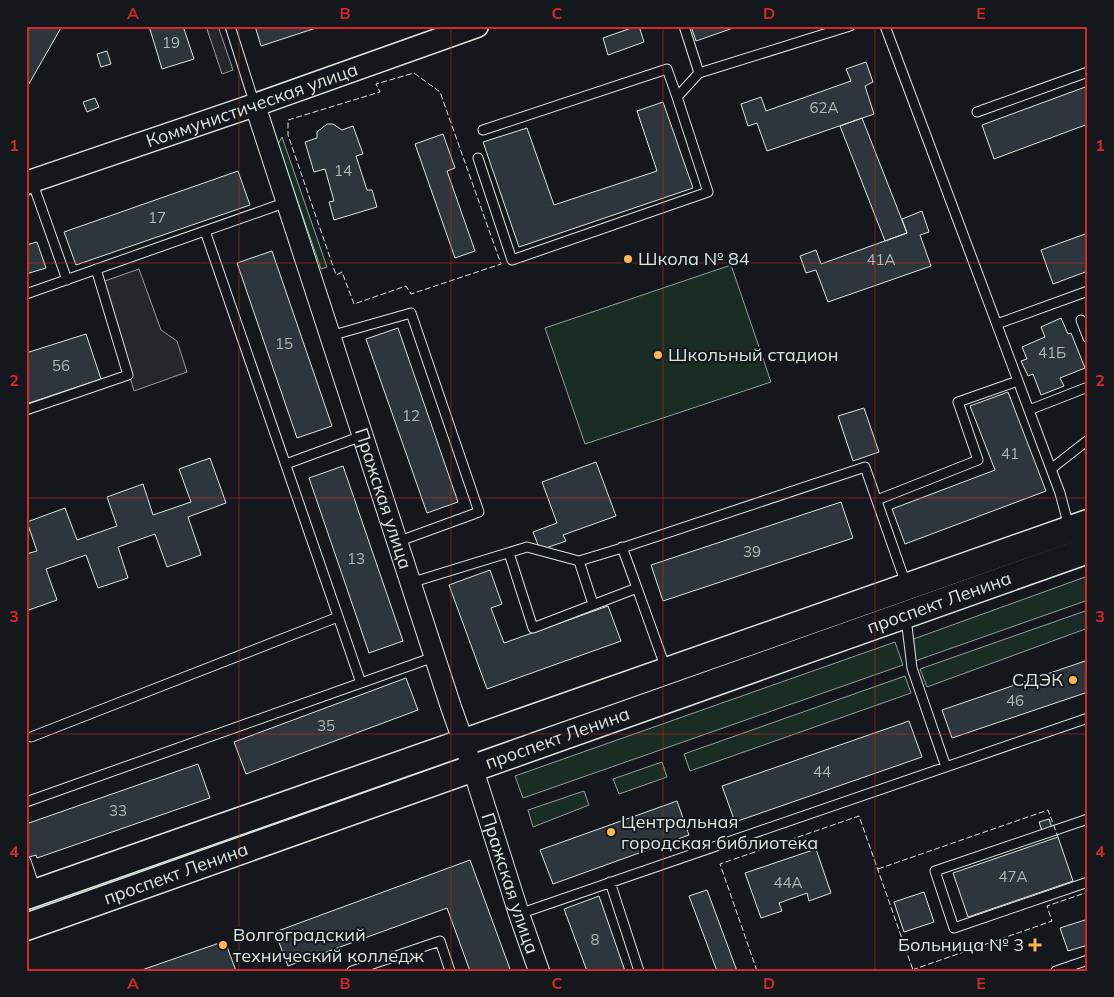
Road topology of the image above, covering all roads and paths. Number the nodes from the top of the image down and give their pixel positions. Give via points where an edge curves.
1 (230, 26) edge
2 (477, 26) edge
3 (684, 26) edge
4 (850, 26) edge
5 (885, 26) edge
6 (1088, 72) edge
7 (699, 73) junction
8 (677, 97) junction
9 (255, 105) junction
10 (978, 112) dead end
11 (483, 130) dead end
12 (478, 158) dead end
13 (29, 182) edge
14 (287, 202) junction
15 (205, 231) junction
16 (96, 270) junction
17 (66, 280) junction
18 (1088, 291) edge
19 (26, 294) edge
20 (1081, 320) dead end
21 (997, 324) junction
22 (330, 336) junction
23 (1088, 338) edge
24 (1018, 381) junction
25 (1088, 387) edge
26 (26, 410) edge
27 (1029, 410) junction
28 (362, 436) junction
29 (1088, 440) edge
30 (286, 464) junction
31 (1051, 469) junction
32 (877, 500) junction
33 (1079, 526) edge
34 (397, 542) junction
35 (622, 547) junction
36 (1088, 550) edge
37 (509, 552) junction
38 (579, 560) junction
39 (410, 583) junction
40 (907, 587) junction
41 (637, 588) junction
42 (593, 604) junction
43 (905, 615) junction
44 (338, 617) junction
45 (434, 656) junction
46 (667, 671) junction
47 (361, 683) junction
48 (1088, 718) edge
49 (32, 737) dead end
50 (463, 743) junction
51 (946, 767) junction
52 (473, 768) junction
53 (26, 802) edge
54 (1088, 819) edge
55 (26, 860) edge
56 (610, 882) junction
57 (1088, 882) edge
58 (32, 894) edge
59 (518, 914) junction
60 (26, 927) edge
61 (1088, 960) edge
62 (352, 971) edge
63 (450, 971) edge
64 (539, 971) edge
65 (639, 971) edge
66 (1056, 971) edge

1 - 9 lane, Пражская улица
2 - 9 main road, Коммунистическая улица
3 - 7 lane
4 - 7 lane
5 - 21 lane
6 - 10 lane
7 - 8 lane
8 - 11 lane via 667,69
8 - 12 lane via 708,192 512,260
9 - 13 main road, Коммунистическая улица
9 - 14 street, Пражская улица
13 - 17 lane
14 - 15 lane
14 - 22 street, Пражская улица
15 - 16 lane
15 - 30 lane
16 - 17 lane
16 - 26 lane via 128,375
17 - 19 lane
18 - 21 lane
20 - 23 lane
21 - 24 lane
22 - 28 street, Пражская улица
22 - 34 lane via 410,313 479,512
24 - 27 lane
24 - 32 lane via 958,402 978,460
25 - 27 lane
27 - 31 lane
28 - 30 lane
28 - 34 street, Пражская улица
29 - 31 lane
30 - 44 lane
31 - 33 lane via 1060,493
32 - 35 lane via 865,467
32 - 40 lane
33 - 40 main road, проспект Ленина
34 - 39 street, Пражская улица
35 - 38 lane
35 - 41 lane
36 - 43 main road, проспект Ленина
37 - 38 lane via 527,547
37 - 39 lane
37 - 42 lane via 533,628
38 - 42 lane
39 - 45 street, Пражская улица
40 - 46 main road, проспект Ленина
41 - 42 lane
41 - 46 lane
43 - 51 lane via 912,668
43 - 52 main road, проспект Ленина
44 - 47 lane
44 - 49 lane
45 - 47 lane
45 - 50 street, Пражская улица
46 - 50 main road, проспект Ленина
47 - 53 lane
48 - 51 lane
50 - 52 street, Пражская улица
50 - 58 main road, проспект Ленина
51 - 56 lane
52 - 59 street, Пражская улица
52 - 60 main road, проспект Ленина
54 - 57 lane via 935,871 954,928
55 - 58 lane
56 - 59 lane
56 - 65 lane
59 - 64 street, Пражская улица
61 - 66 lane
62 - 63 lane via 440,941

